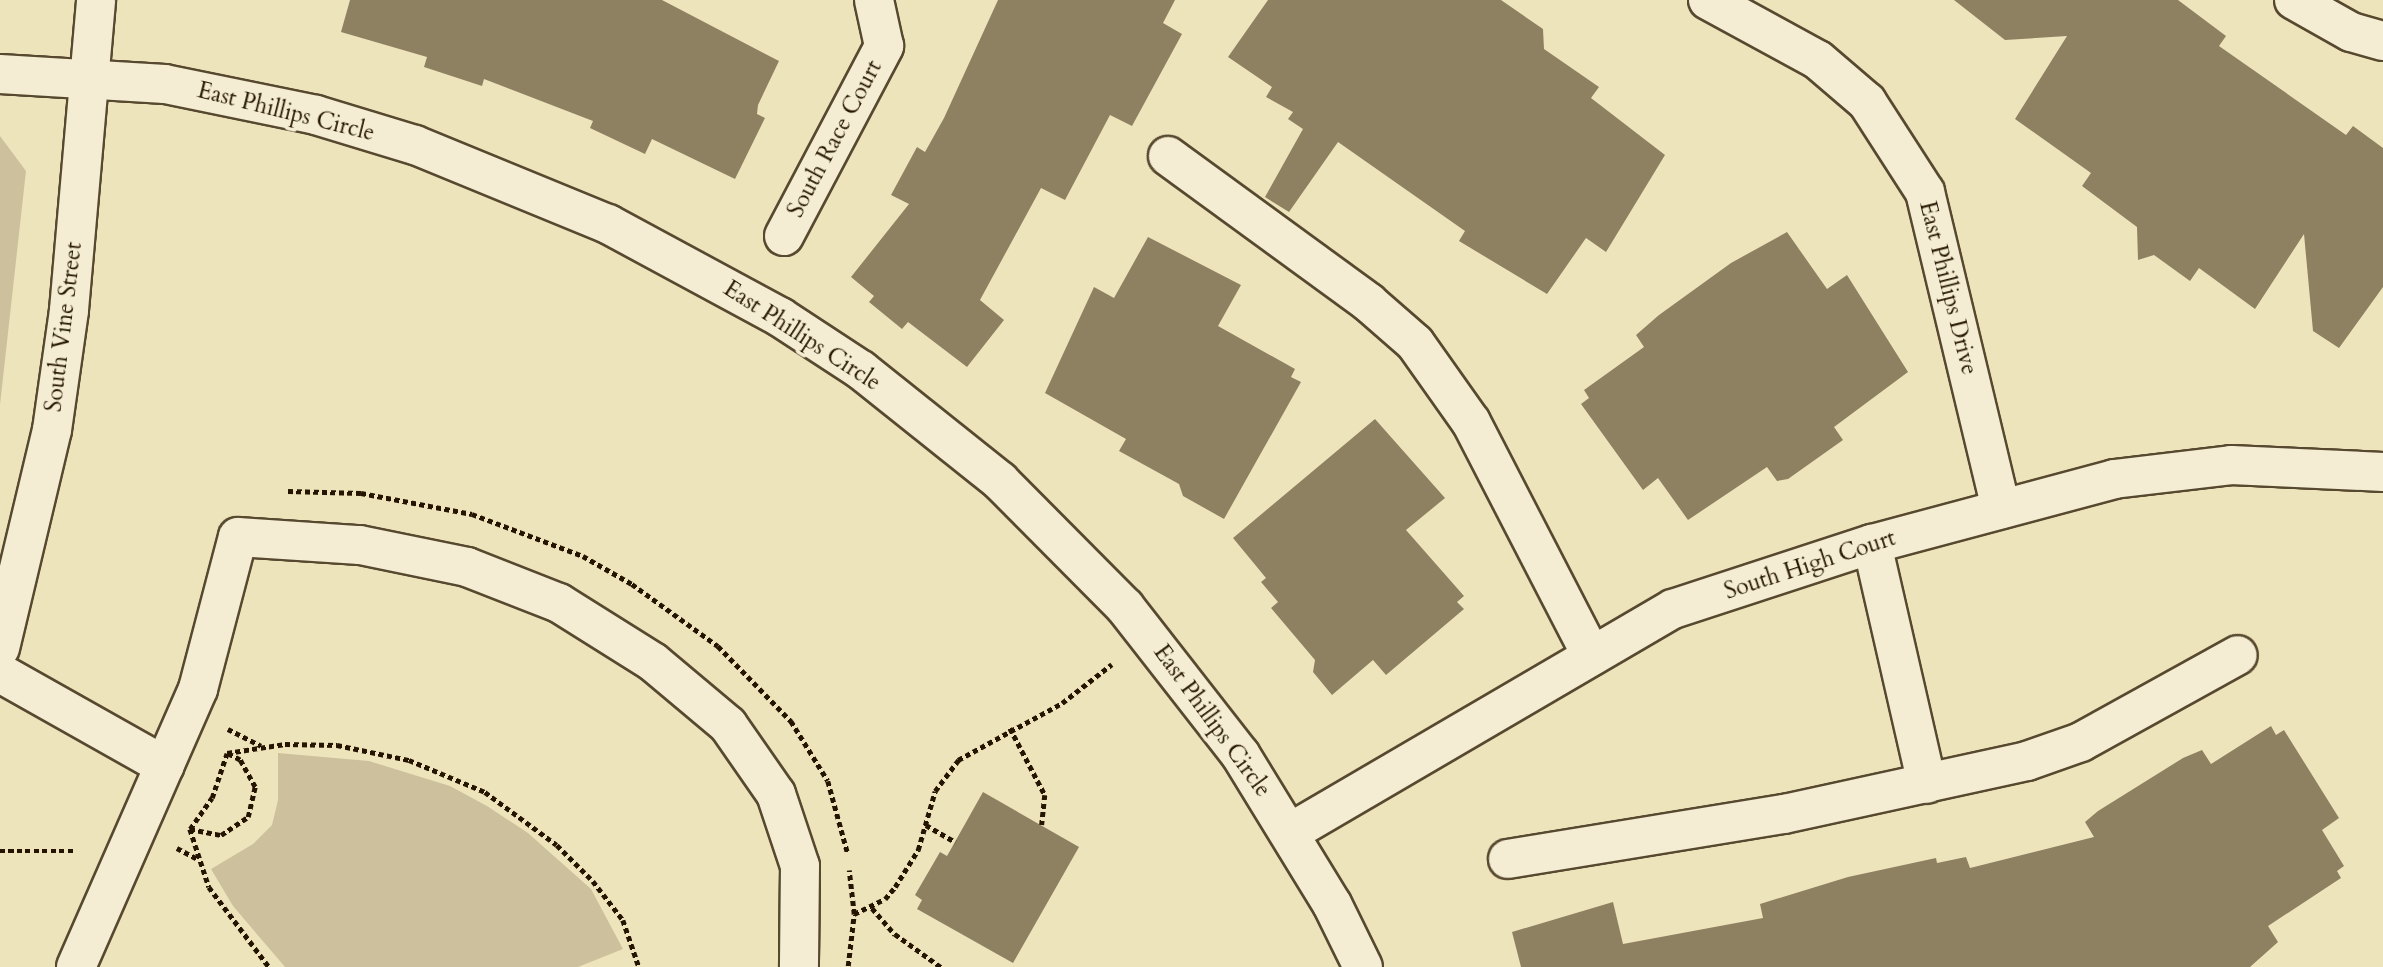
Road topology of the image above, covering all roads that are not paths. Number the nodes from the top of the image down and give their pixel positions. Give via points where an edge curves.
1 (96, 0) edge
2 (874, 0) edge
3 (1708, 0) edge
4 (2294, 0) edge
5 (2383, 41) edge
6 (0, 74) edge
7 (89, 76) junction
8 (1168, 156) dead end
9 (784, 236) dead end
10 (2383, 472) edge
11 (2001, 509) junction
12 (1872, 544) junction
13 (0, 648) edge
14 (2238, 655) dead end
15 (1592, 656) junction
16 (0, 673) edge
17 (166, 766) junction
18 (1927, 784) junction
19 (1291, 832) junction
20 (1507, 859) dead end
21 (76, 967) edge
22 (799, 967) edge
23 (1363, 967) edge

1 - 7 street, South Vine Street
2 - 9 street, South Race Court via 884,46
3 - 11 street, East Phillips Drive via 1818,60 1867,102 1925,192
4 - 5 street via 2331,21
6 - 7 street, East Phillips Circle
7 - 13 street, South Vine Street via 52,430
7 - 19 street, East Phillips Circle via 240,97 415,145 608,224 780,317 932,424 1064,543 1185,679
8 - 15 street via 1368,302 1415,343 1471,422
10 - 11 street, South High Court via 2231,465 2114,479
11 - 12 street, South High Court
12 - 15 street, South High Court via 1673,610
12 - 18 street
14 - 18 street via 2081,741
15 - 19 street, South High Court
16 - 17 street
17 - 21 street
17 - 22 street via 212,646 238,537 359,545 467,568 559,603 608,630 696,697 746,745 776,794 800,866
18 - 20 street via 1784,814
19 - 23 street, East Phillips Circle

